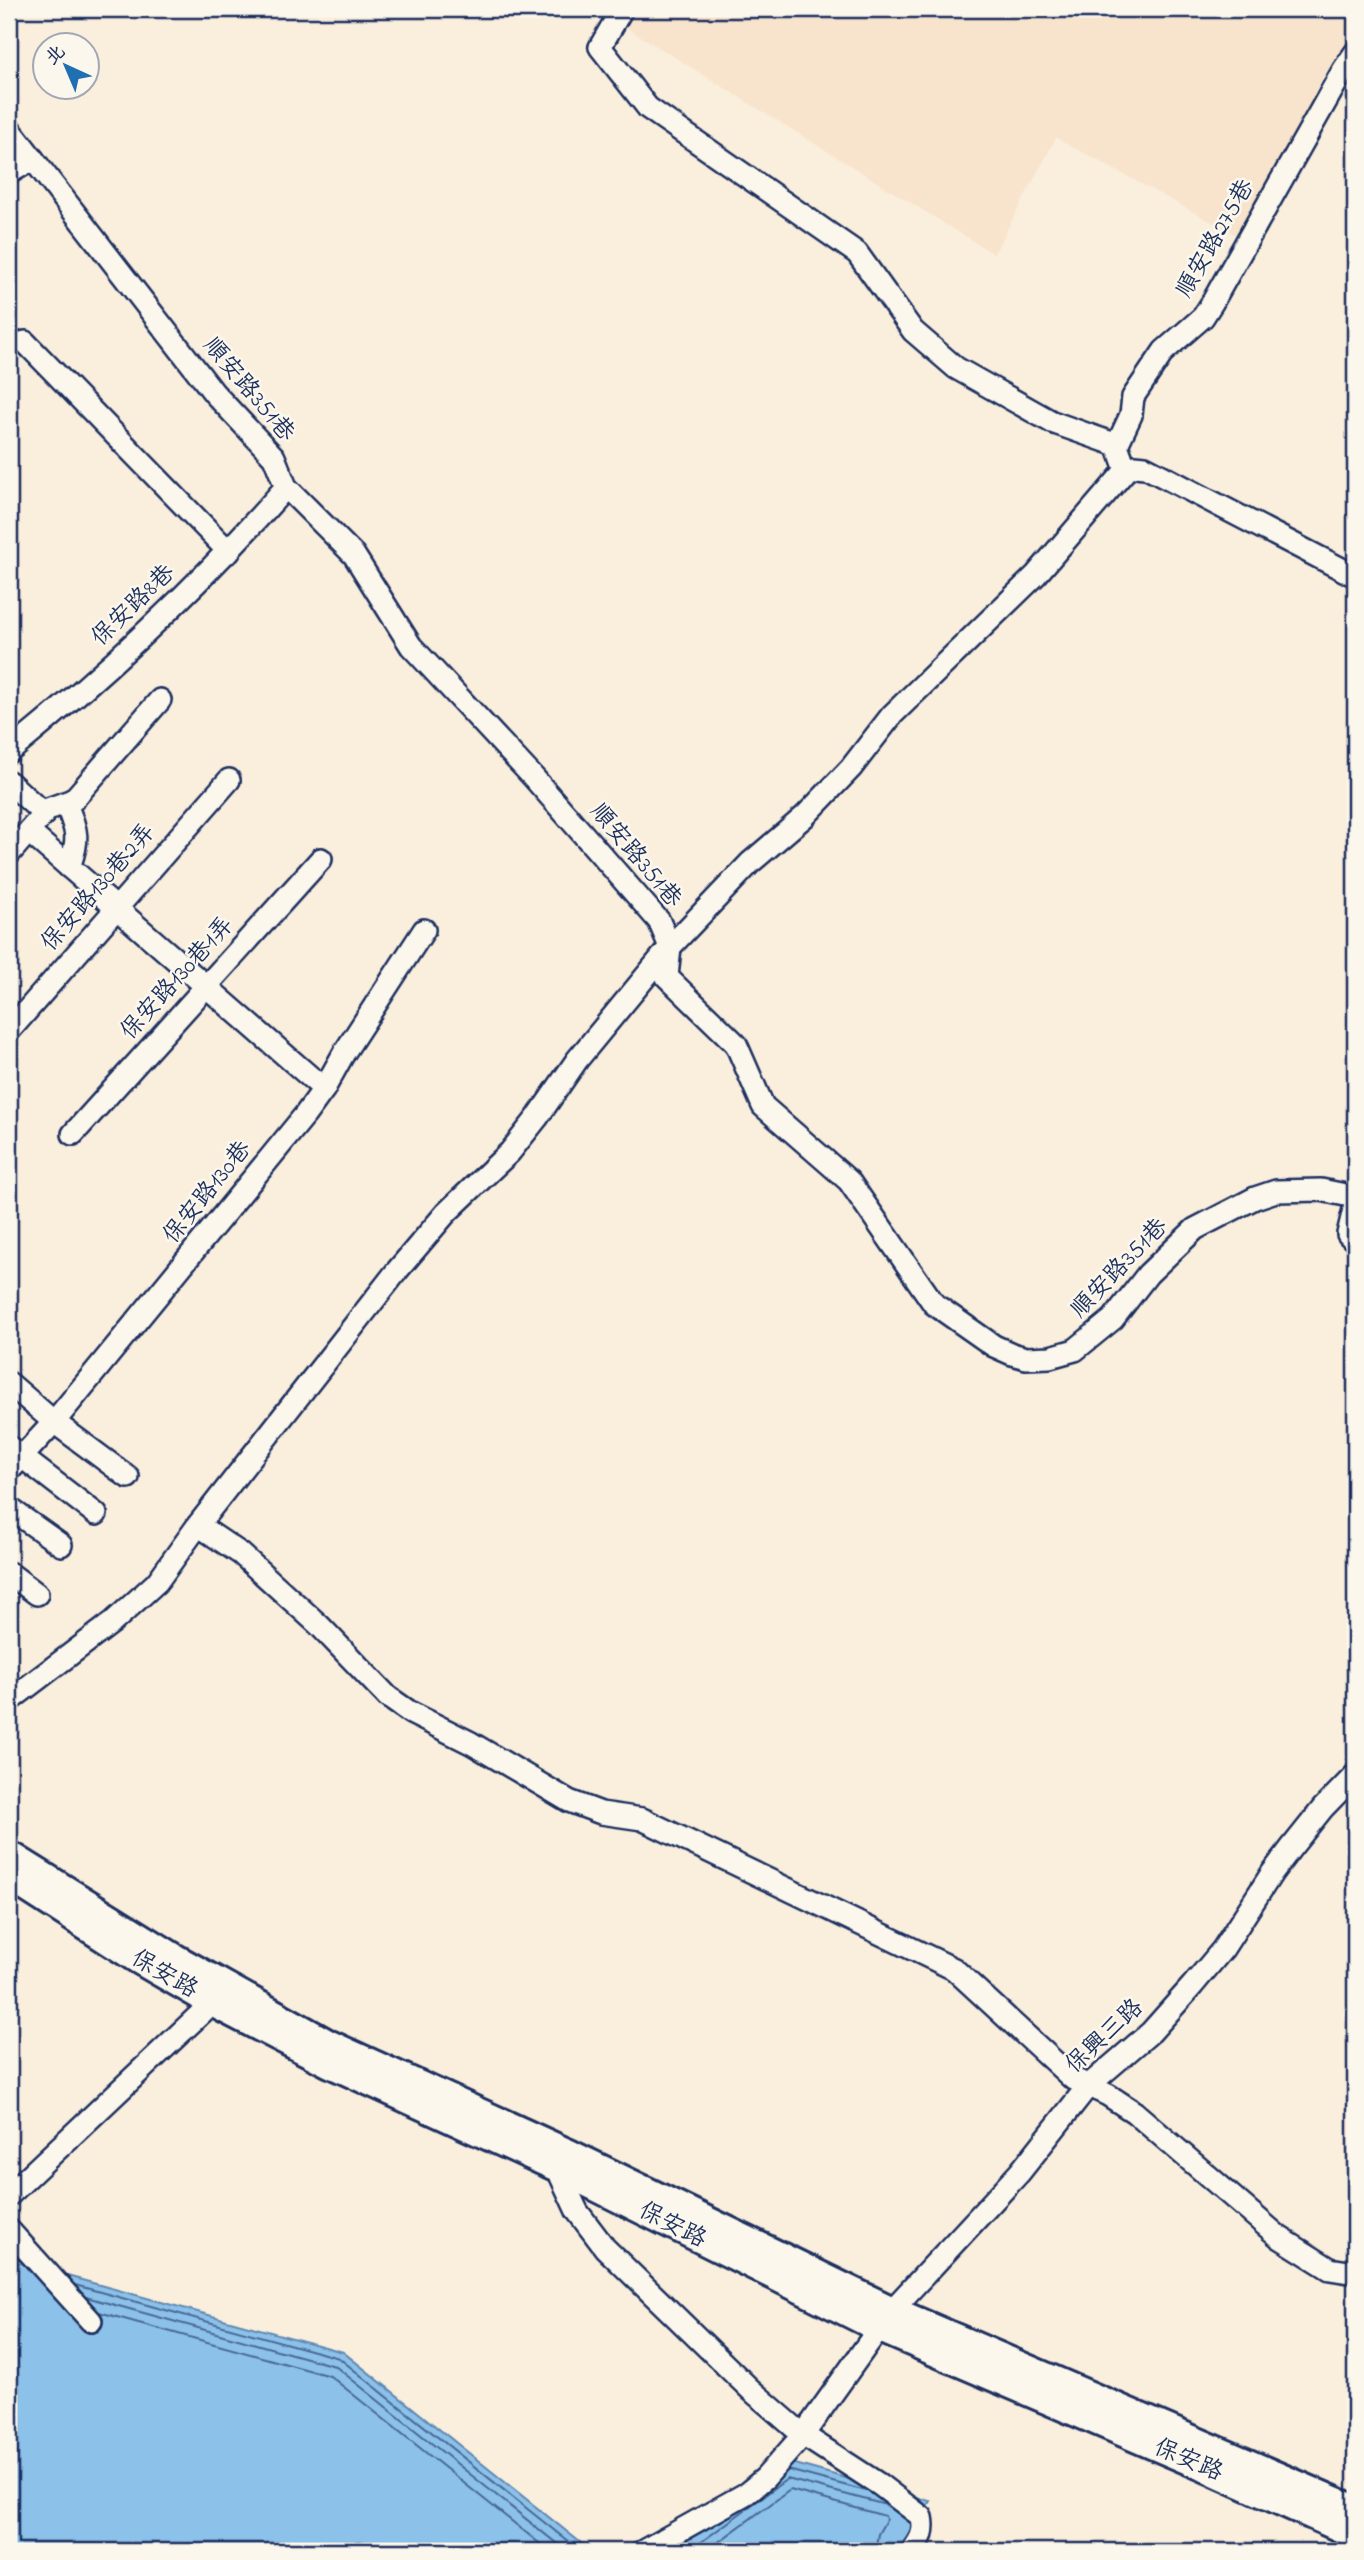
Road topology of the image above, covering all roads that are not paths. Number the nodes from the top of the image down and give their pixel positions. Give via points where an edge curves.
1 (622, 9) edge
2 (1355, 53) edge
3 (9, 128) edge
4 (33, 159) junction
5 (9, 173) edge
6 (25, 342) dead end
7 (1117, 445) junction
8 (1126, 470) junction
9 (286, 487) junction
10 (229, 552) junction
11 (1355, 576) edge
12 (160, 700) dead end
13 (9, 752) edge
14 (229, 780) dead end
15 (9, 782) edge
16 (66, 804) junction
17 (44, 814) junction
18 (29, 832) junction
19 (9, 855) edge
20 (321, 859) dead end
21 (69, 867) junction
22 (116, 909) junction
23 (424, 930) dead end
24 (670, 947) junction
25 (206, 987) junction
26 (9, 1031) edge
27 (324, 1089) junction
28 (73, 1134) dead end
29 (1355, 1197) edge
30 (1355, 1205) edge
31 (1355, 1241) edge
32 (9, 1383) edge
33 (54, 1422) junction
34 (13, 1459) edge
35 (128, 1477) dead end
36 (9, 1508) edge
37 (96, 1514) dead end
38 (198, 1525) junction
39 (61, 1545) dead end
40 (9, 1573) edge
41 (37, 1594) dead end
42 (9, 1701) edge
43 (1355, 1775) edge
44 (9, 1854) edge
45 (9, 1877) edge
46 (212, 2003) junction
47 (1088, 2085) junction
48 (556, 2168) junction
49 (9, 2196) edge
50 (9, 2230) edge
51 (1355, 2273) edge
52 (885, 2319) junction
53 (91, 2321) dead end
54 (803, 2435) junction
55 (1355, 2509) edge
56 (1355, 2535) edge
57 (643, 2551) edge
58 (912, 2551) edge

1 - 7 street via 600,47 648,108 857,253 913,331 956,368 1052,422
2 - 7 street, 順安路275巷 via 1203,317 1164,351 1133,397 1131,415
3 - 4 street, 順安路351巷
4 - 5 street
4 - 9 street, 順安路351巷 via 214,393 274,457
6 - 10 street
7 - 8 street
8 - 11 street via 1145,467
8 - 24 street via 1036,575 892,715 851,768
9 - 10 street, 保安路8巷
9 - 24 street, 順安路351巷 via 354,555 411,646 659,921
10 - 13 street, 保安路8巷 via 107,669
12 - 16 street
14 - 22 street, 保安路130巷2弄
15 - 17 street
16 - 17 street via 55,805
16 - 21 street via 77,832
17 - 18 street
18 - 19 street
18 - 21 street
20 - 25 street, 保安路130巷1弄
21 - 22 street
22 - 25 street
22 - 26 street, 保安路130巷2弄
23 - 27 street, 保安路130巷
24 - 29 street, 順安路351巷 via 667,977 736,1044 763,1106 849,1181 934,1304 1012,1354 1050,1357 1075,1350 1113,1319 1195,1229 1255,1198 1276,1191 1321,1190
24 - 38 street via 577,1060 510,1152 446,1213 396,1272
25 - 27 street
25 - 28 street, 保安路130巷1弄
27 - 33 street, 保安路130巷
30 - 31 street via 1348,1234
32 - 33 street
33 - 34 street, 保安路130巷
33 - 35 street
34 - 37 street
36 - 39 street
38 - 42 street via 156,1582 113,1622
38 - 47 street via 241,1554 319,1625 387,1697 411,1713 569,1801 642,1819 936,1959 971,1983 1072,2078
40 - 41 street
43 - 47 street, 保興三路 via 1278,1865 1223,1949 1192,1986 1152,2032
44 - 52 main road, 保安路 via 176,1958 328,2043 567,2152
45 - 46 main road, 保安路
46 - 48 main road, 保安路 via 330,2064
46 - 49 street
47 - 51 street via 1134,2112 1279,2237 1330,2269
47 - 52 street, 保興三路 via 1020,2172
48 - 52 main road, 保安路
48 - 54 street via 577,2211 605,2248
50 - 53 street
52 - 54 street, 保興三路
52 - 55 main road, 保安路
52 - 56 main road, 保安路
54 - 57 street, 保興三路 via 757,2486
54 - 58 street via 922,2517 924,2528

